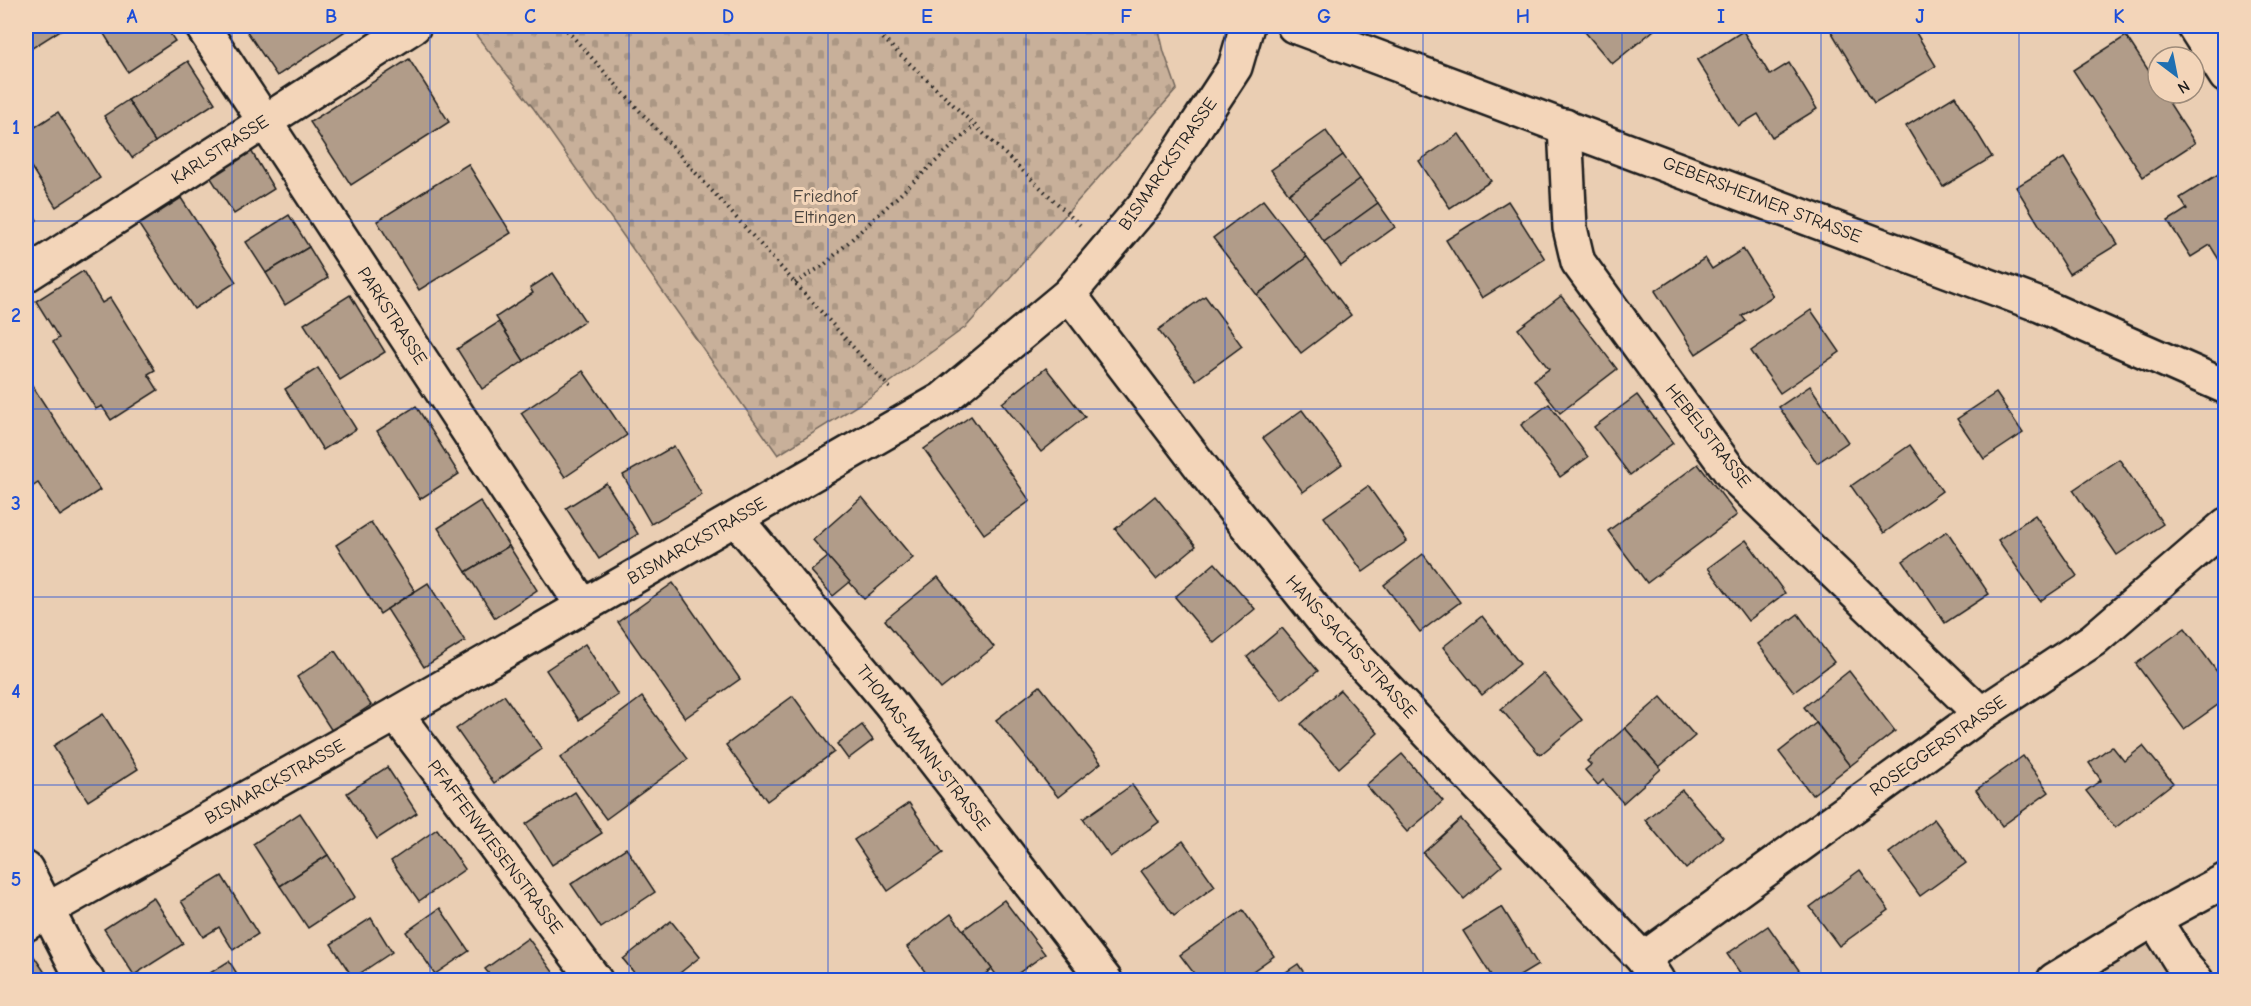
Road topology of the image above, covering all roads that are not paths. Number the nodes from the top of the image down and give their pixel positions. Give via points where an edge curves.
1 (202, 26) edge
2 (414, 26) edge
3 (1247, 26) edge
4 (1294, 26) edge
5 (2194, 26) edge
6 (2226, 75) edge
7 (265, 122) junction
8 (1565, 126) junction
9 (26, 275) edge
10 (1069, 294) junction
11 (2226, 387) edge
12 (736, 519) junction
13 (2226, 525) edge
14 (584, 606) junction
15 (396, 714) junction
16 (1981, 714) junction
17 (26, 869) edge
18 (2226, 880) edge
19 (36, 917) edge
20 (2154, 919) junction
21 (1650, 970) edge
22 (87, 981) edge
23 (595, 981) edge
24 (1105, 981) edge
25 (2054, 981) edge
26 (2196, 981) edge

1 - 7 street, PARKSTRASSE
2 - 7 street, KARLSTRASSE
3 - 10 street, BISMARCKSTRASSE via 1235,67 1146,203
4 - 8 street, GEBERSHEIMER STRASSE
5 - 6 street
7 - 9 street, KARLSTRASSE
7 - 14 street, PARKSTRASSE
8 - 11 street, GEBERSHEIMER STRASSE via 2040,305
8 - 16 street, HEBELSTRASSE via 1570,228 1578,262 1732,474
10 - 12 street, BISMARCKSTRASSE via 943,399
10 - 21 street, HANS-SACHS-STRASSE via 1330,629
12 - 14 street, BISMARCKSTRASSE
12 - 24 street, THOMAS-MANN-STRASSE via 890,703
13 - 16 street, ROSEGGERSTRASSE via 2094,640
14 - 15 street, BISMARCKSTRASSE
15 - 19 street, BISMARCKSTRASSE
15 - 23 street, PFAFFENWIESENSTRASSE
16 - 21 street, ROSEGGERSTRASSE
17 - 19 street
18 - 20 street
19 - 22 street
20 - 25 street
20 - 26 street

